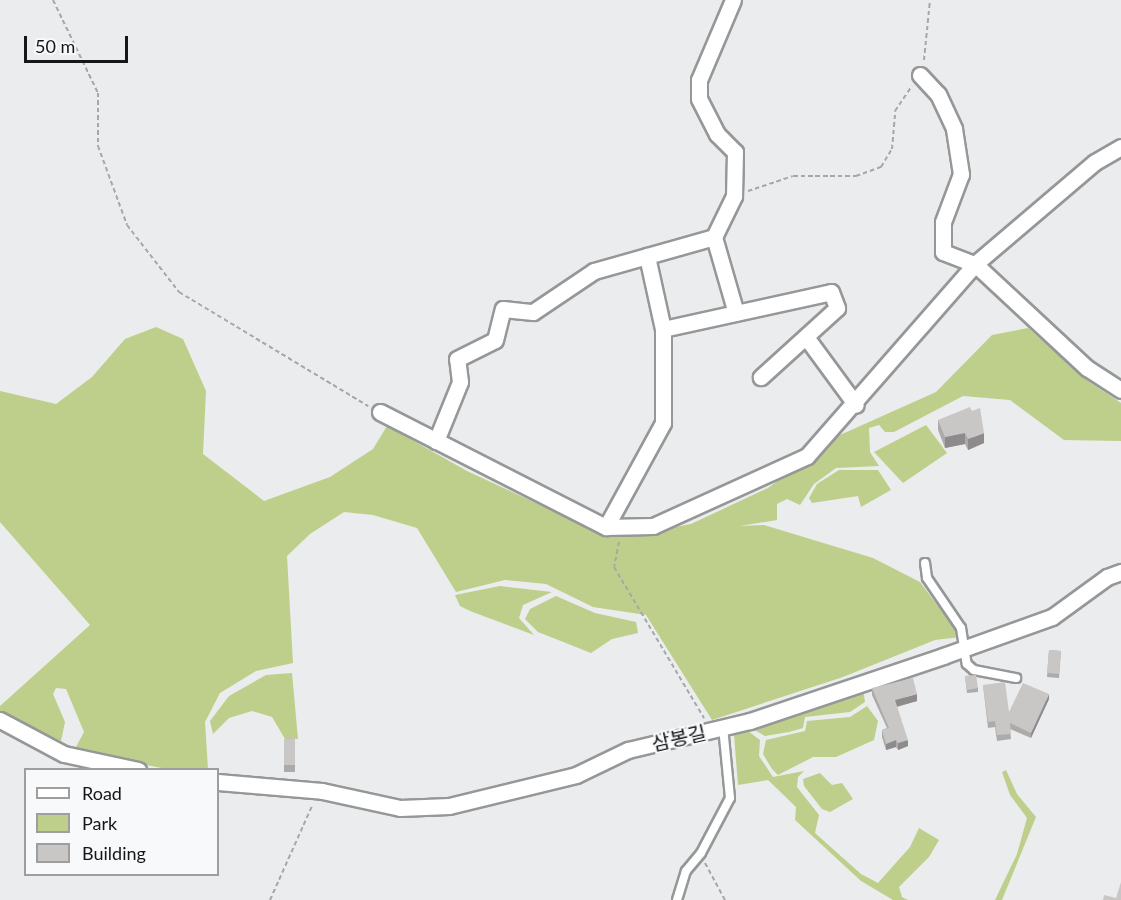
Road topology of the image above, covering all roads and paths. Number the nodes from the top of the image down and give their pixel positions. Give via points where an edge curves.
1 (53, 0) edge
2 (733, 0) edge
3 (930, 0) edge
4 (920, 75) junction
5 (1121, 147) edge
6 (734, 196) junction
7 (714, 237) junction
8 (647, 256) junction
9 (975, 264) junction
10 (736, 313) junction
11 (663, 329) junction
12 (806, 337) junction
13 (761, 377) dead end
14 (1121, 390) edge
15 (856, 405) junction
16 (380, 412) joint
17 (436, 441) junction
18 (614, 527) junction
19 (925, 563) dead end
20 (1121, 572) edge
21 (967, 647) junction
22 (1016, 678) dead end
23 (0, 720) edge
24 (718, 729) junction
25 (129, 768) edge
26 (219, 782) edge
27 (315, 790) junction
28 (701, 853) junction
29 (270, 900) edge
30 (677, 900) edge
31 (725, 900) edge

1 - 16 path via 98,93 98,146 127,225 178,292
2 - 6 street via 699,80 699,99 712,125 735,152
3 - 4 path
4 - 6 path via 896,111 892,149 881,167 856,176 793,176
4 - 9 street via 938,94 954,129 961,174 943,222 943,252
5 - 9 street via 1095,162
6 - 7 street
7 - 8 street
7 - 10 street
8 - 11 street
8 - 17 street via 594,271 533,312 503,309 495,340 458,359 460,382
9 - 14 street via 1087,368
9 - 15 street
10 - 11 street
10 - 12 street via 831,292 837,308
11 - 18 street via 663,423
12 - 13 street
12 - 15 street
15 - 18 street via 807,456 653,526
16 - 17 street
17 - 18 street
18 - 24 path via 614,567 645,624
19 - 21 lane via 927,578 961,628
20 - 21 street, 삼봉길 via 1107,577 1052,617
21 - 22 lane via 968,664 974,670
21 - 24 street, 삼봉길
23 - 25 street via 64,754
24 - 27 street, 삼봉길 via 628,750 576,775 449,806 400,808
24 - 28 lane via 730,798
26 - 27 street, 삼봉길
27 - 29 path via 312,808
28 - 30 lane via 686,871
28 - 31 path

